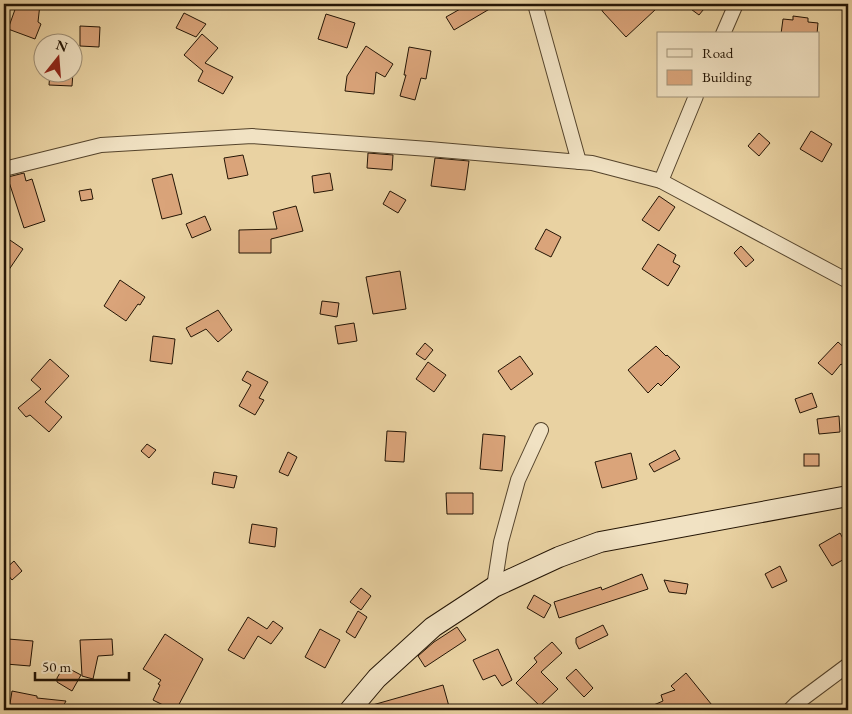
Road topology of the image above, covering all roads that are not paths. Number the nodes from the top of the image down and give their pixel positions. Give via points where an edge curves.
1 (535, 4) edge
2 (736, 4) edge
3 (724, 32) edge
4 (695, 98) edge
5 (580, 162) junction
6 (4, 169) edge
7 (661, 181) junction
8 (848, 281) edge
9 (542, 430) dead end
10 (848, 496) edge
11 (494, 586) junction
12 (848, 666) edge
13 (350, 710) edge
14 (790, 710) edge

1 - 5 street
2 - 3 street
4 - 7 street
5 - 6 street via 252,136 101,144
5 - 7 street
7 - 8 street
9 - 11 street via 518,480 501,542
10 - 11 street via 600,542
11 - 13 street via 433,627 377,678
12 - 14 street

